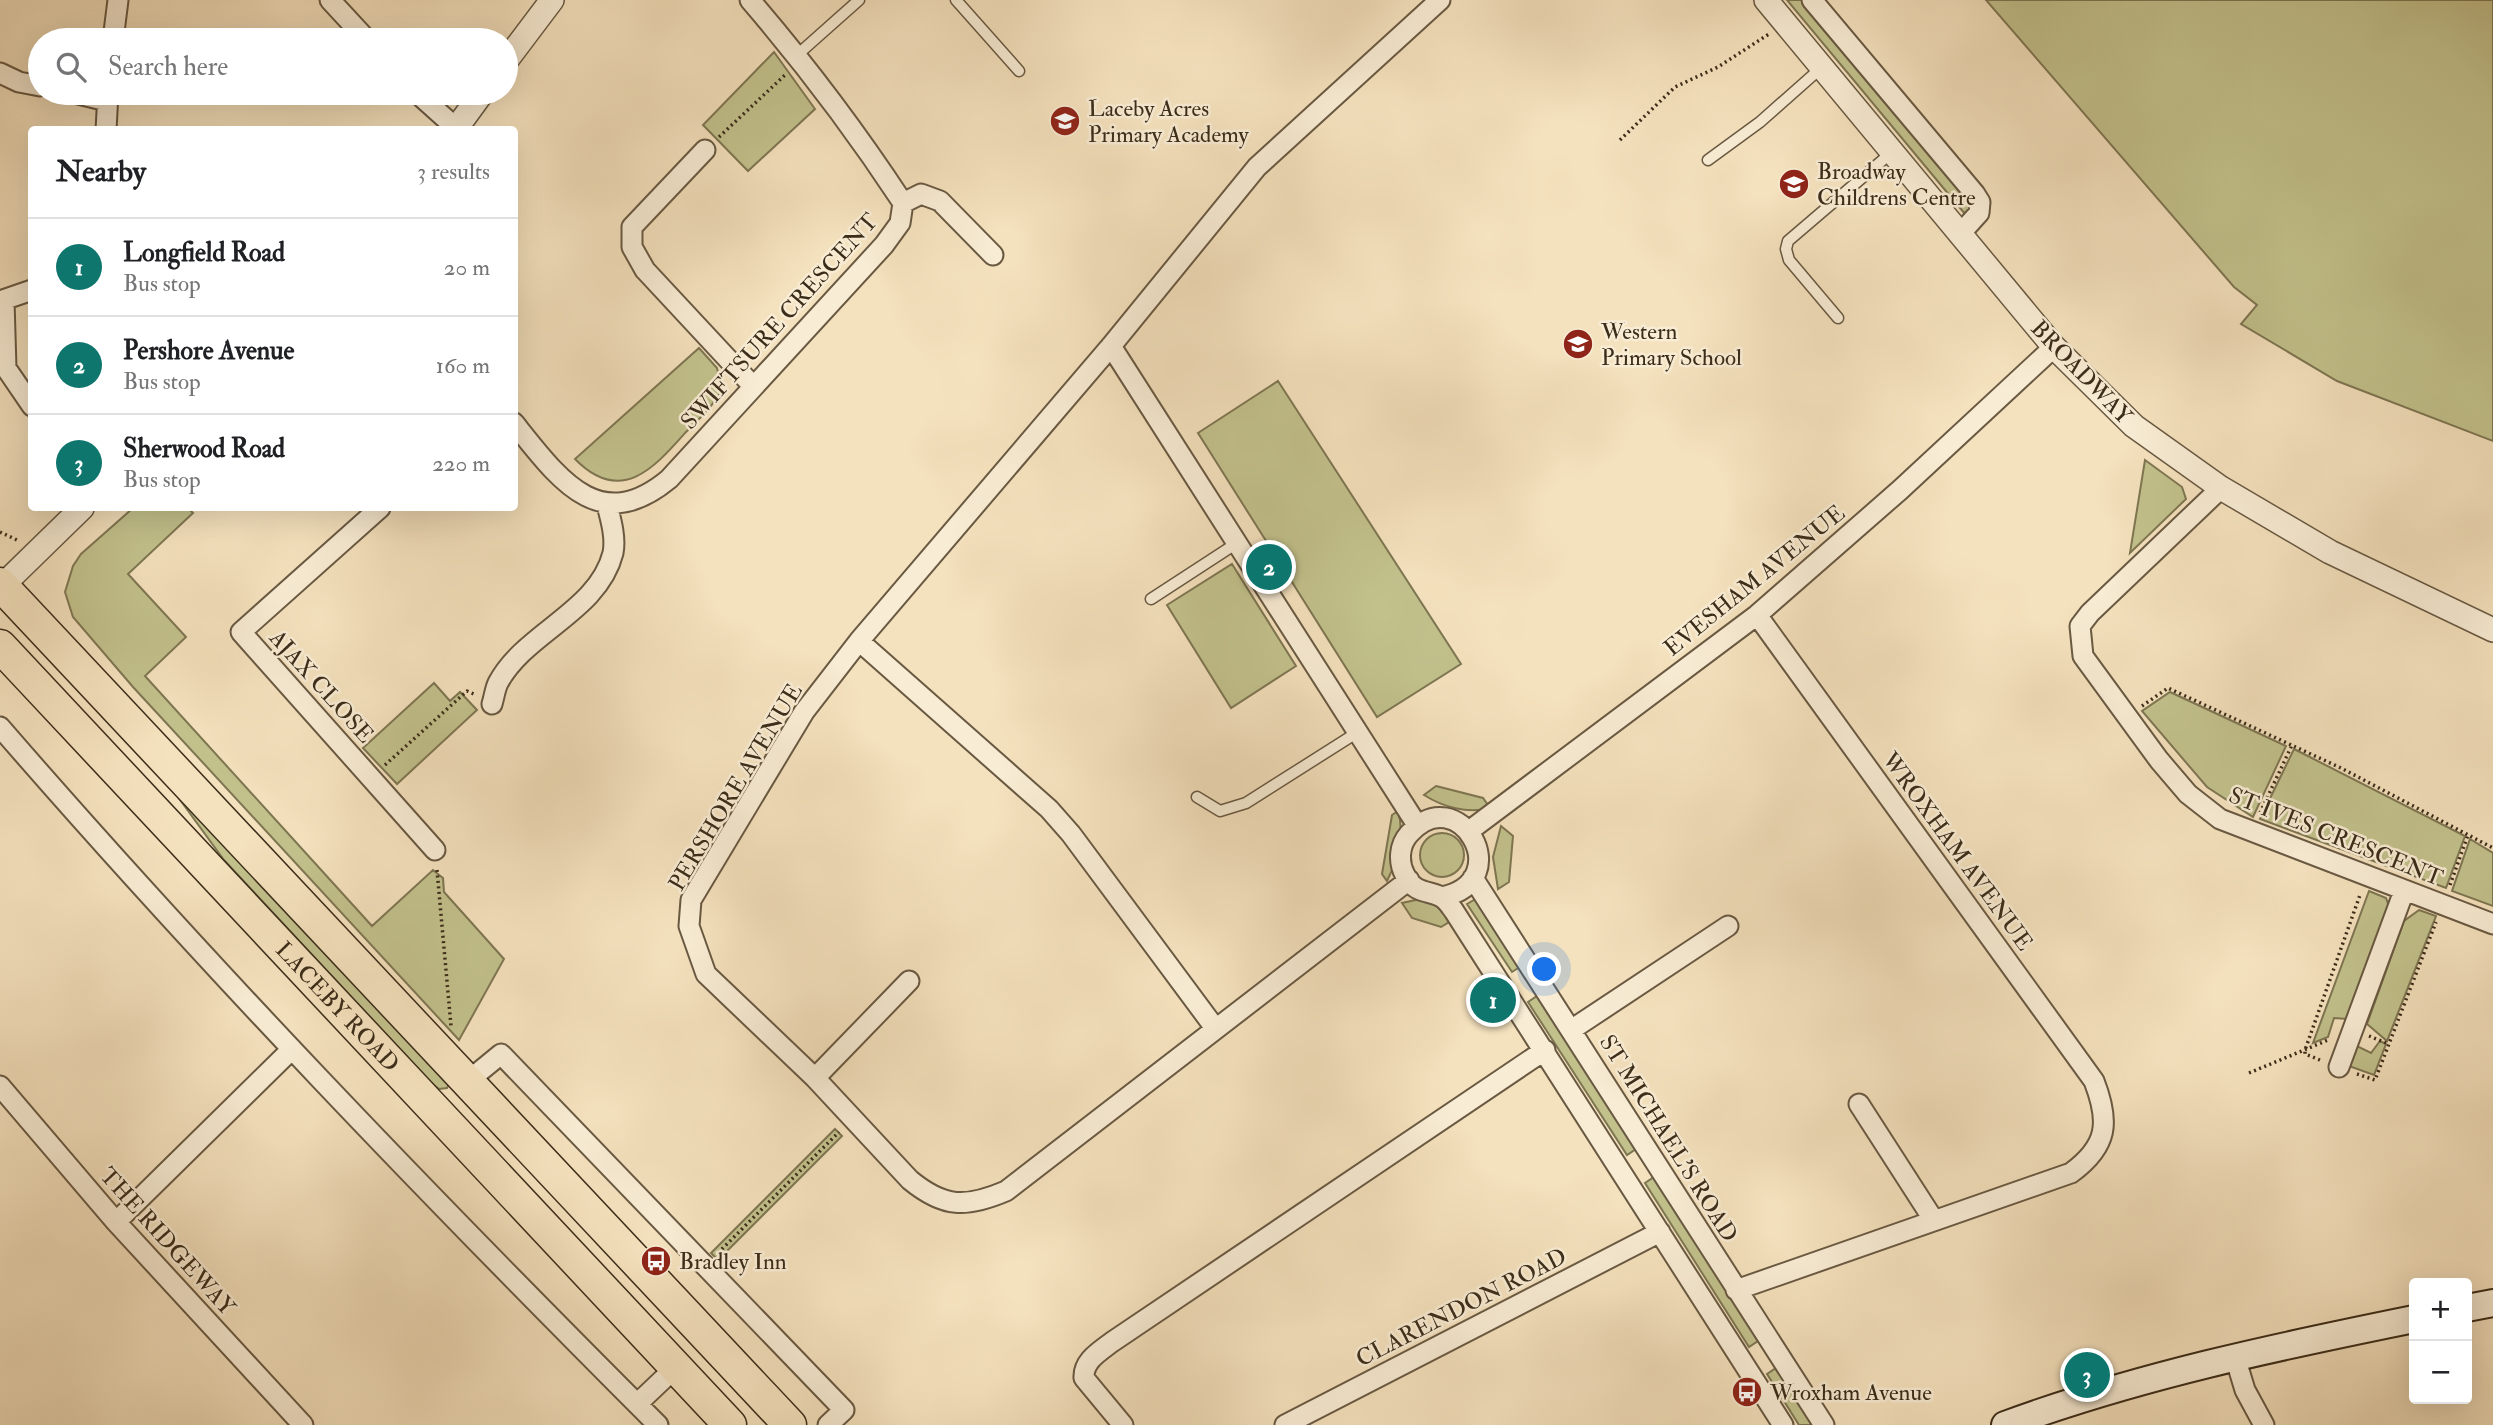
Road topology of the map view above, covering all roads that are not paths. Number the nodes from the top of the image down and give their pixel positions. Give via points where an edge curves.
1 (118, 0) edge
2 (330, 0) edge
3 (552, 0) edge
4 (750, 0) edge
5 (859, 0) edge
6 (956, 0) edge
7 (1440, 0) edge
8 (1766, 0) edge
9 (1812, 0) edge
10 (114, 28) edge
11 (356, 28) edge
12 (518, 45) edge
13 (796, 56) junction
14 (1821, 68) junction
15 (1019, 71) dead end
16 (0, 73) edge
17 (28, 84) edge
18 (107, 105) edge
19 (430, 105) edge
20 (473, 105) edge
21 (106, 126) edge
22 (452, 126) edge
23 (457, 126) edge
24 (705, 150) road end
25 (1891, 153) junction
26 (1708, 160) dead end
27 (903, 203) junction
28 (1960, 234) junction
29 (993, 255) dead end
30 (28, 291) edge
31 (2, 301) edge
32 (1838, 318) dead end
33 (1111, 346) junction
34 (2054, 347) junction
35 (753, 386) junction
36 (28, 400) edge
37 (518, 427) edge
38 (2221, 488) junction
39 (607, 505) junction
40 (79, 511) edge
41 (377, 511) edge
42 (1237, 543) junction
43 (1, 586) edge
44 (1151, 599) dead end
45 (1757, 615) junction
46 (2493, 629) edge
47 (859, 641) junction
48 (0, 646) edge
49 (492, 704) road end
50 (0, 727) edge
51 (1357, 732) junction
52 (1197, 797) dead end
53 (1417, 825) junction
54 (1469, 831) junction
55 (435, 850) road end
56 (1473, 878) junction
57 (1409, 880) junction
58 (2404, 891) junction
59 (1442, 897) junction
60 (2493, 924) edge
61 (1728, 926) dead end
62 (1536, 975) junction
63 (909, 981) dead end
64 (1507, 993) junction
65 (1215, 1028) junction
66 (1571, 1030) junction
67 (292, 1049) junction
68 (1545, 1050) junction
69 (2339, 1067) dead end
70 (815, 1078) junction
71 (468, 1081) junction
72 (0, 1086) edge
73 (1859, 1104) dead end
74 (1653, 1158) junction
75 (1624, 1176) junction
76 (1933, 1219) junction
77 (117, 1222) junction
78 (1660, 1232) junction
79 (1736, 1290) junction
80 (2493, 1303) edge
81 (2472, 1307) edge
82 (2409, 1320) edge
83 (1774, 1349) junction
84 (2235, 1357) junction
85 (676, 1367) junction
86 (1746, 1367) junction
87 (637, 1404) junction
88 (303, 1425) edge
89 (658, 1425) edge
90 (730, 1425) edge
91 (790, 1425) edge
92 (828, 1425) edge
93 (1123, 1425) edge
94 (1285, 1425) edge
95 (1783, 1425) edge
96 (1824, 1425) edge
97 (2006, 1425) edge
98 (2264, 1425) edge

1 - 10 street
2 - 11 street
3 - 12 street
4 - 13 street, SWIFTSURE CRESCENT
5 - 13 lane
6 - 15 lane
7 - 33 street, PERSHORE AVENUE via 1256,167
8 - 14 street, BROADWAY
9 - 28 street via 1975,194 1979,213
13 - 27 street, SWIFTSURE CRESCENT
14 - 25 street, BROADWAY
14 - 26 lane
16 - 17 street
18 - 21 street
19 - 22 street
20 - 23 street
24 - 35 street via 632,227 632,247 645,270
25 - 28 street, BROADWAY
25 - 32 lane via 1788,241 1789,260
27 - 29 street via 921,194 940,201
27 - 35 street, SWIFTSURE CRESCENT via 900,223 884,245
28 - 34 street, BROADWAY
30 - 31 street
31 - 36 street via 6,368
33 - 42 street
33 - 47 street, PERSHORE AVENUE
34 - 38 street, BROADWAY via 2134,426
34 - 45 street, EVESHAM AVENUE via 1900,491
35 - 39 street, SWIFTSURE CRESCENT via 651,494 628,504
37 - 39 street via 568,482
38 - 46 street, BROADWAY via 2330,552
38 - 58 street, ST IVES CRESCENT via 2090,613 2080,626 2083,656 2188,794 2220,820
39 - 49 street via 613,552 604,575 516,661 499,683
40 - 43 street
41 - 55 street, AJAX CLOSE via 241,632
42 - 44 lane
42 - 51 street
43 - 71 highway, LACEBY ROAD
45 - 54 street, EVESHAM AVENUE
45 - 76 street, WROXHAM AVENUE via 2087,1071 2103,1104 2104,1129 2086,1163 2071,1173
47 - 65 street via 1049,810
47 - 70 street, PERSHORE AVENUE via 804,712 691,900 689,926 706,974
48 - 85 highway, LACEBY ROAD
50 - 67 street
51 - 52 lane via 1245,803 1220,811
51 - 53 street
53 - 54 street via 1443,818
53 - 57 street via 1401,851
54 - 56 street via 1479,856
56 - 59 street via 1464,888
56 - 62 street, ST MICHAEL'S ROAD
57 - 59 street via 1429,895
57 - 65 street, PERSHORE AVENUE
58 - 60 street, ST IVES CRESCENT
58 - 69 street
59 - 64 street
61 - 66 street
62 - 64 street
62 - 66 street, ST MICHAEL'S ROAD
63 - 70 street
64 - 68 street
65 - 70 street, PERSHORE AVENUE via 1006,1191 977,1203 947,1202 925,1193
66 - 74 street, ST MICHAEL'S ROAD
67 - 77 street
67 - 87 street
68 - 75 street
68 - 93 street via 1090,1360 1084,1378
71 - 91 highway, LACEBY ROAD
71 - 92 street via 501,1054 844,1410
72 - 77 street, THE RIDGEWAY
73 - 76 street
74 - 75 street
74 - 79 street, ST MICHAEL'S ROAD
75 - 78 street
76 - 79 street, WROXHAM AVENUE
77 - 88 street, THE RIDGEWAY
78 - 86 street
78 - 94 street, CLARENDON ROAD
79 - 83 street, ST MICHAEL'S ROAD
80 - 81 main road
82 - 84 main road
83 - 86 street
83 - 96 street, ST MICHAEL'S ROAD
84 - 97 main road via 2074,1400
84 - 98 street via 2245,1390
85 - 87 street
85 - 90 highway, LACEBY ROAD
86 - 95 street
87 - 89 street

